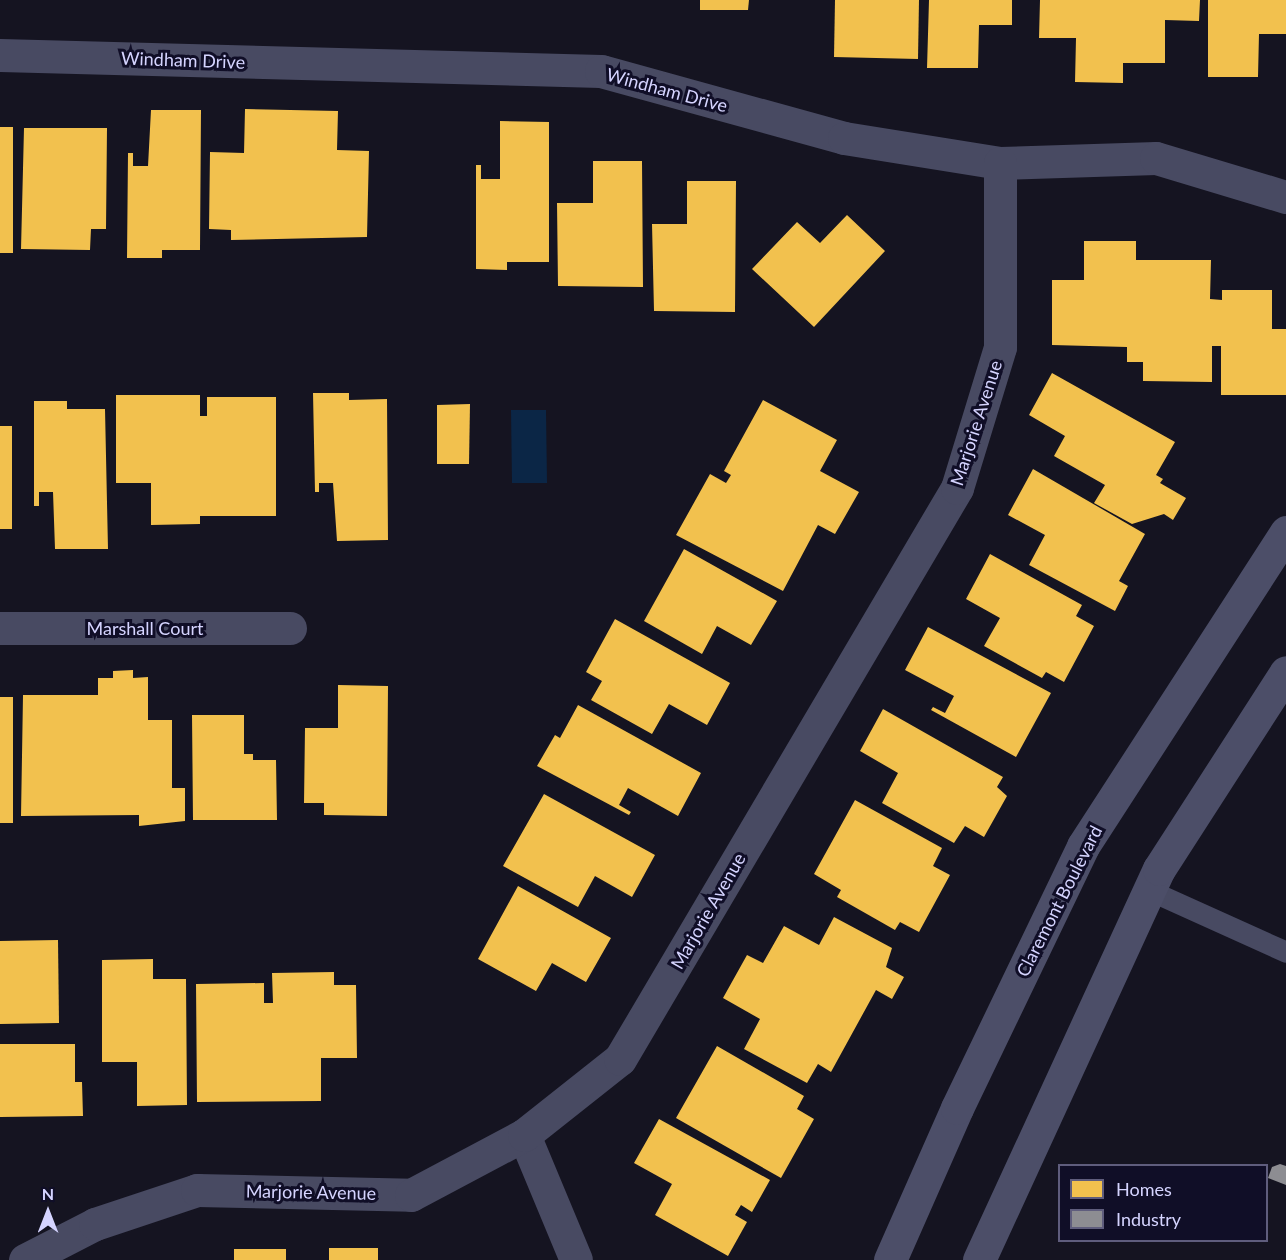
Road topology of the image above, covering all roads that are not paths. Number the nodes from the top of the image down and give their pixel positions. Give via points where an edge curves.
1 (0, 55) edge
2 (1000, 163) junction
3 (1286, 197) edge
4 (1286, 532) edge
5 (0, 628) edge
6 (290, 628) dead end
7 (1286, 672) edge
8 (1149, 890) junction
9 (1286, 952) edge
10 (524, 1135) junction
11 (26, 1260) edge
12 (576, 1260) edge
13 (890, 1260) edge
14 (979, 1260) edge

1 - 2 street, Windham Drive via 601,71 844,138
2 - 3 street, Windham Drive via 1156,158
2 - 10 street, Marjorie Avenue via 1000,347 957,488 620,1059
4 - 13 main road, Claremont Boulevard via 1083,846 957,1108
5 - 6 street, Marshall Court
7 - 8 main road via 1158,869
8 - 9 lane
8 - 14 main road
10 - 11 street, Marjorie Avenue via 411,1195 197,1190 95,1224
10 - 12 street

